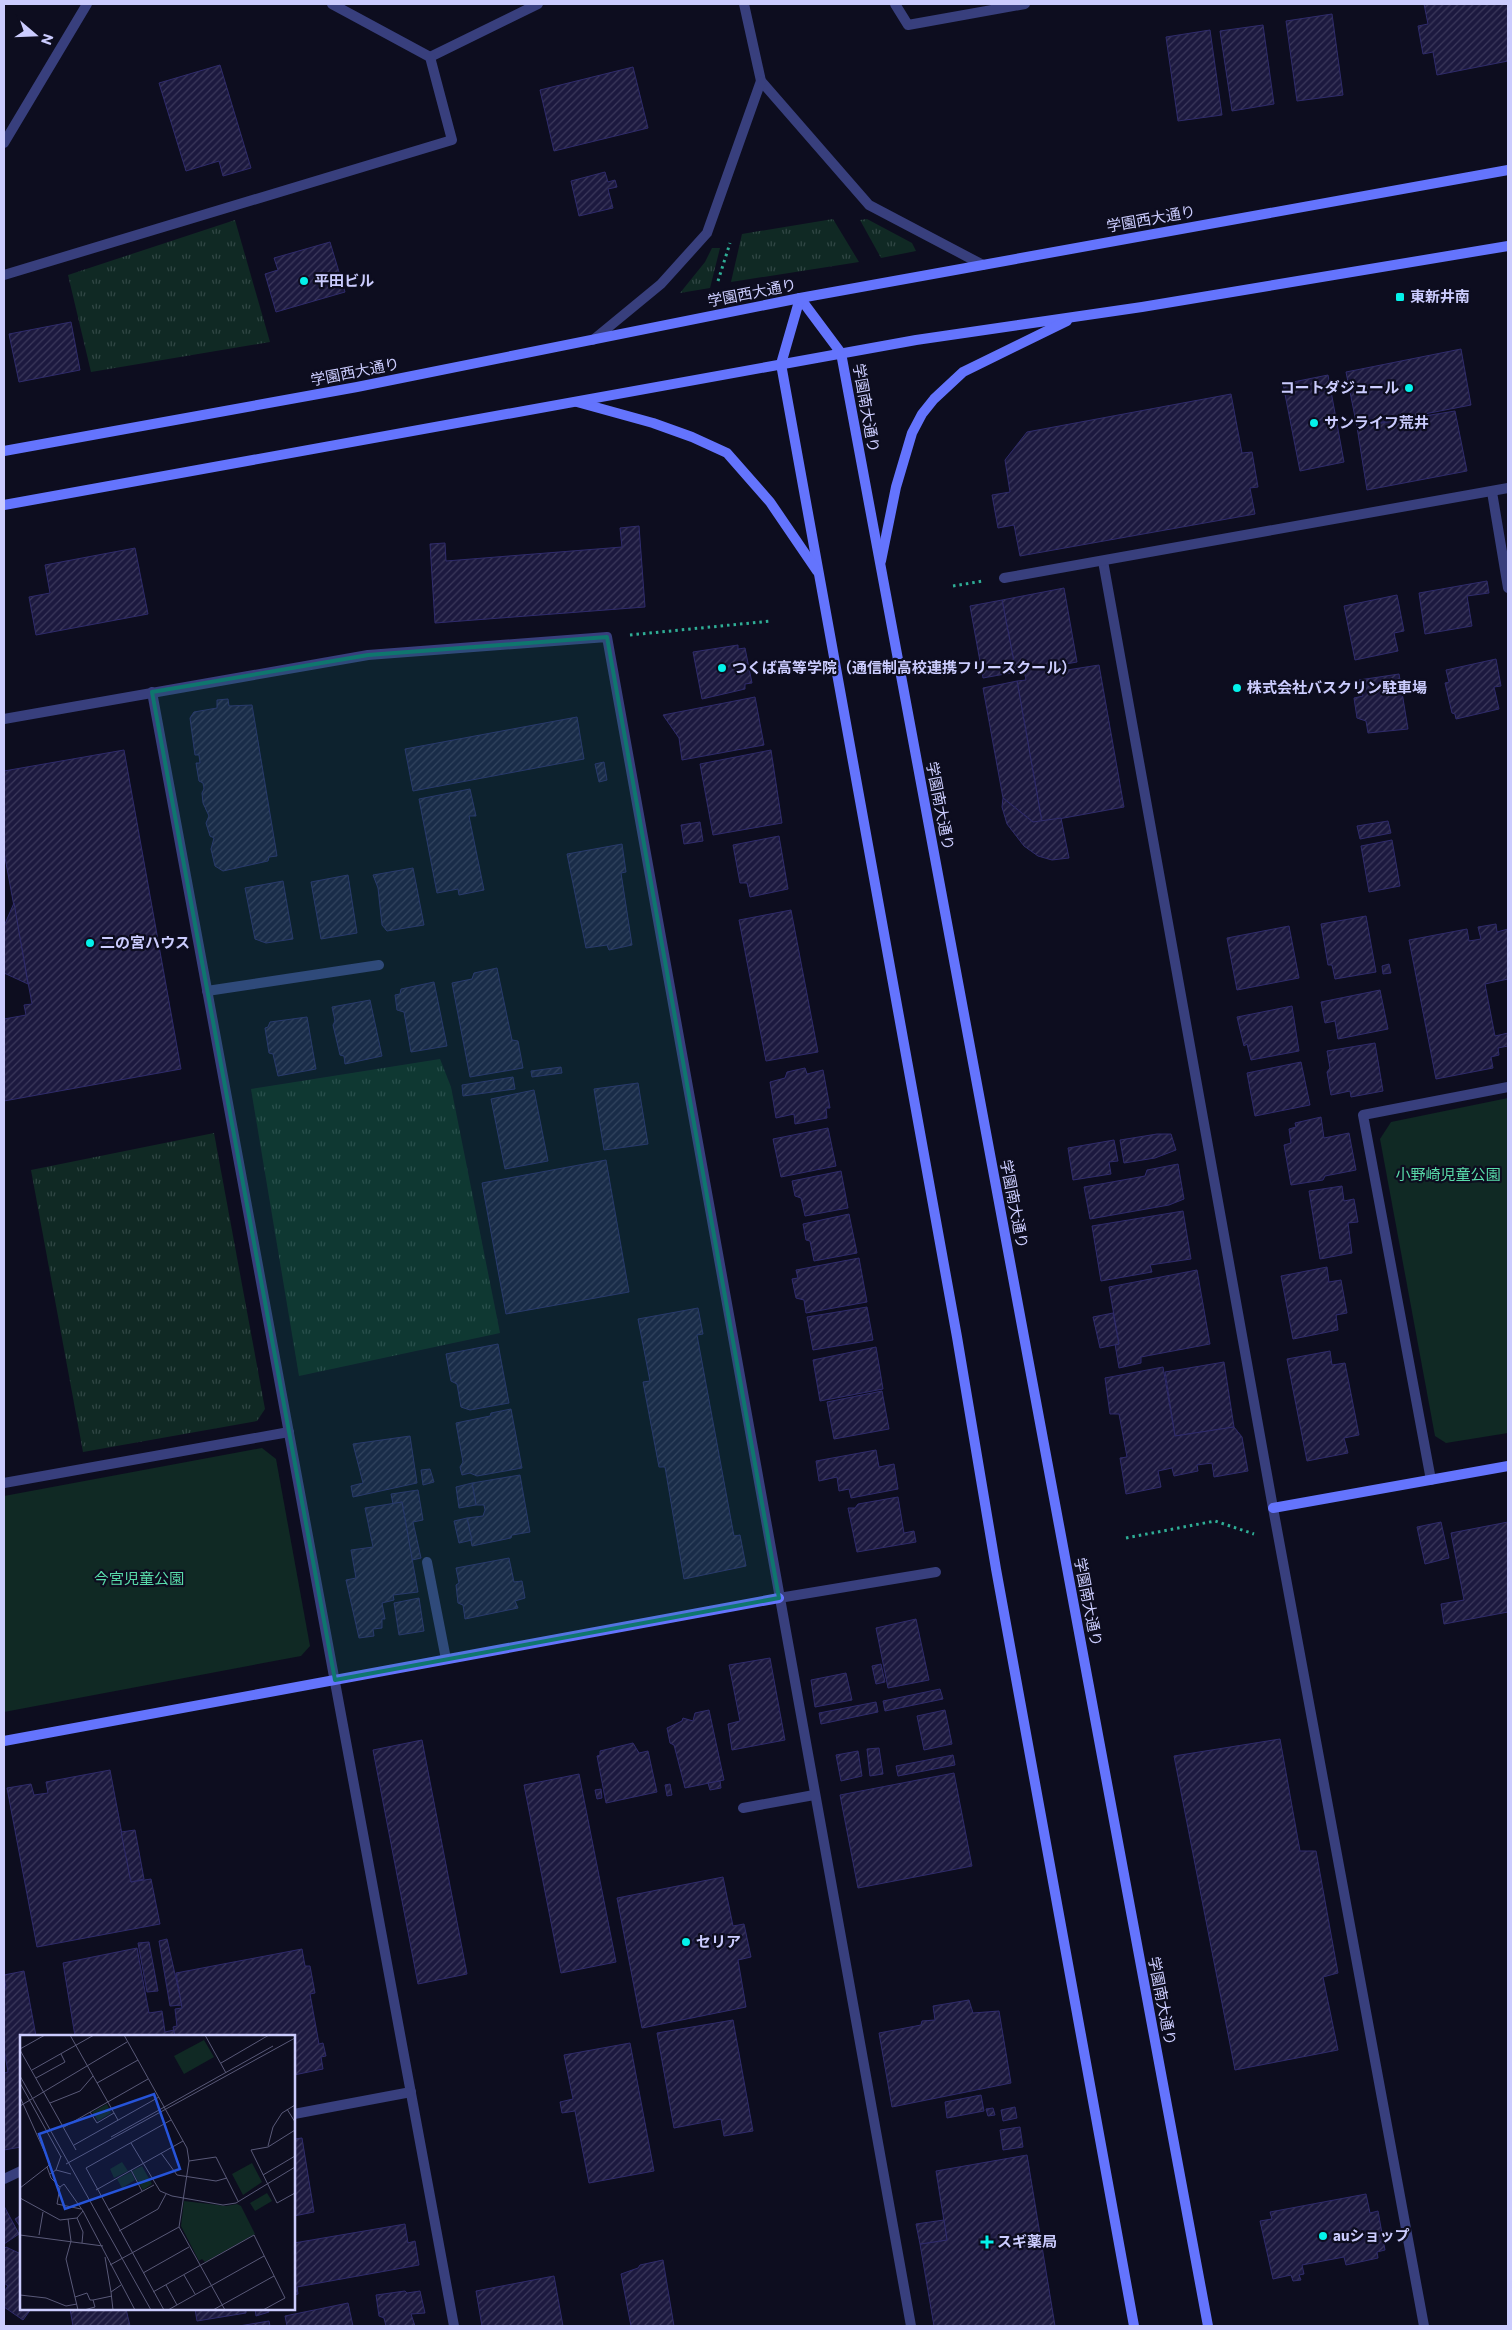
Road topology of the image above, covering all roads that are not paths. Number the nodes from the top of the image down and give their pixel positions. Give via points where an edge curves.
1 (87, 4) edge
2 (332, 4) edge
3 (538, 4) edge
4 (744, 4) edge
5 (896, 4) edge
6 (1025, 4) edge
7 (430, 57) junction
8 (761, 80) junction
9 (4, 143) edge
10 (1508, 170) edge
11 (1508, 246) edge
12 (983, 265) junction
13 (4, 275) edge
14 (800, 298) junction
15 (1077, 316) junction
16 (593, 340) junction
17 (841, 353) junction
18 (781, 364) junction
19 (574, 402) junction
20 (4, 451) edge
21 (1508, 488) edge
22 (1492, 492) junction
23 (4, 505) edge
24 (1103, 561) junction
25 (880, 567) junction
26 (819, 574) junction
27 (1004, 578) road end
28 (1508, 588) edge
29 (152, 692) junction
30 (4, 719) edge
31 (378, 966) dead end
32 (207, 991) junction
33 (1508, 1087) edge
34 (289, 1432) junction
35 (1508, 1466) edge
36 (1431, 1480) junction
37 (4, 1482) edge
38 (1273, 1508) junction
39 (427, 1562) dead end
40 (936, 1572) dead end
41 (779, 1598) junction
42 (446, 1659) junction
43 (335, 1680) junction
44 (4, 1741) edge
45 (814, 1795) junction
46 (743, 1808) dead end
47 (411, 2092) junction
48 (295, 2114) edge
49 (20, 2172) edge
50 (4, 2179) edge
51 (454, 2326) edge
52 (911, 2326) edge
53 (1134, 2326) edge
54 (1208, 2326) edge
55 (1424, 2326) edge

1 - 9 street
2 - 7 street
3 - 7 street
4 - 8 street
5 - 6 street via 908,25
7 - 13 street via 452,140
8 - 12 street via 869,205
8 - 16 street via 707,233 661,284
10 - 12 main road, 学園西大通り
11 - 15 main road
12 - 14 main road, 学園西大通り
14 - 16 main road, 学園西大通り
14 - 17 main road, 学園南大通り
14 - 18 main road
15 - 17 main road
15 - 25 main road via 963,372 922,414 912,433 896,487
16 - 20 main road, 学園西大通り via 357,388
17 - 18 main road
17 - 25 main road, 学園南大通り
18 - 19 main road
18 - 26 main road
19 - 23 main road
19 - 26 main road via 661,426 727,453 770,502
21 - 22 street
22 - 24 street
22 - 28 street
24 - 27 street
24 - 38 street
25 - 54 main road, 学園南大通り
26 - 53 main road
29 - 30 street
29 - 32 street
29 - 41 street via 368,655 606,637
31 - 32 street
32 - 34 street
33 - 36 street via 1363,1115
34 - 37 street
34 - 43 street
35 - 36 main road
36 - 38 main road
38 - 55 street
39 - 42 street
40 - 41 street
41 - 42 main road
41 - 45 street
42 - 43 main road
43 - 44 main road
43 - 47 street
45 - 46 street
45 - 52 street
47 - 48 street
47 - 51 street
49 - 50 street

